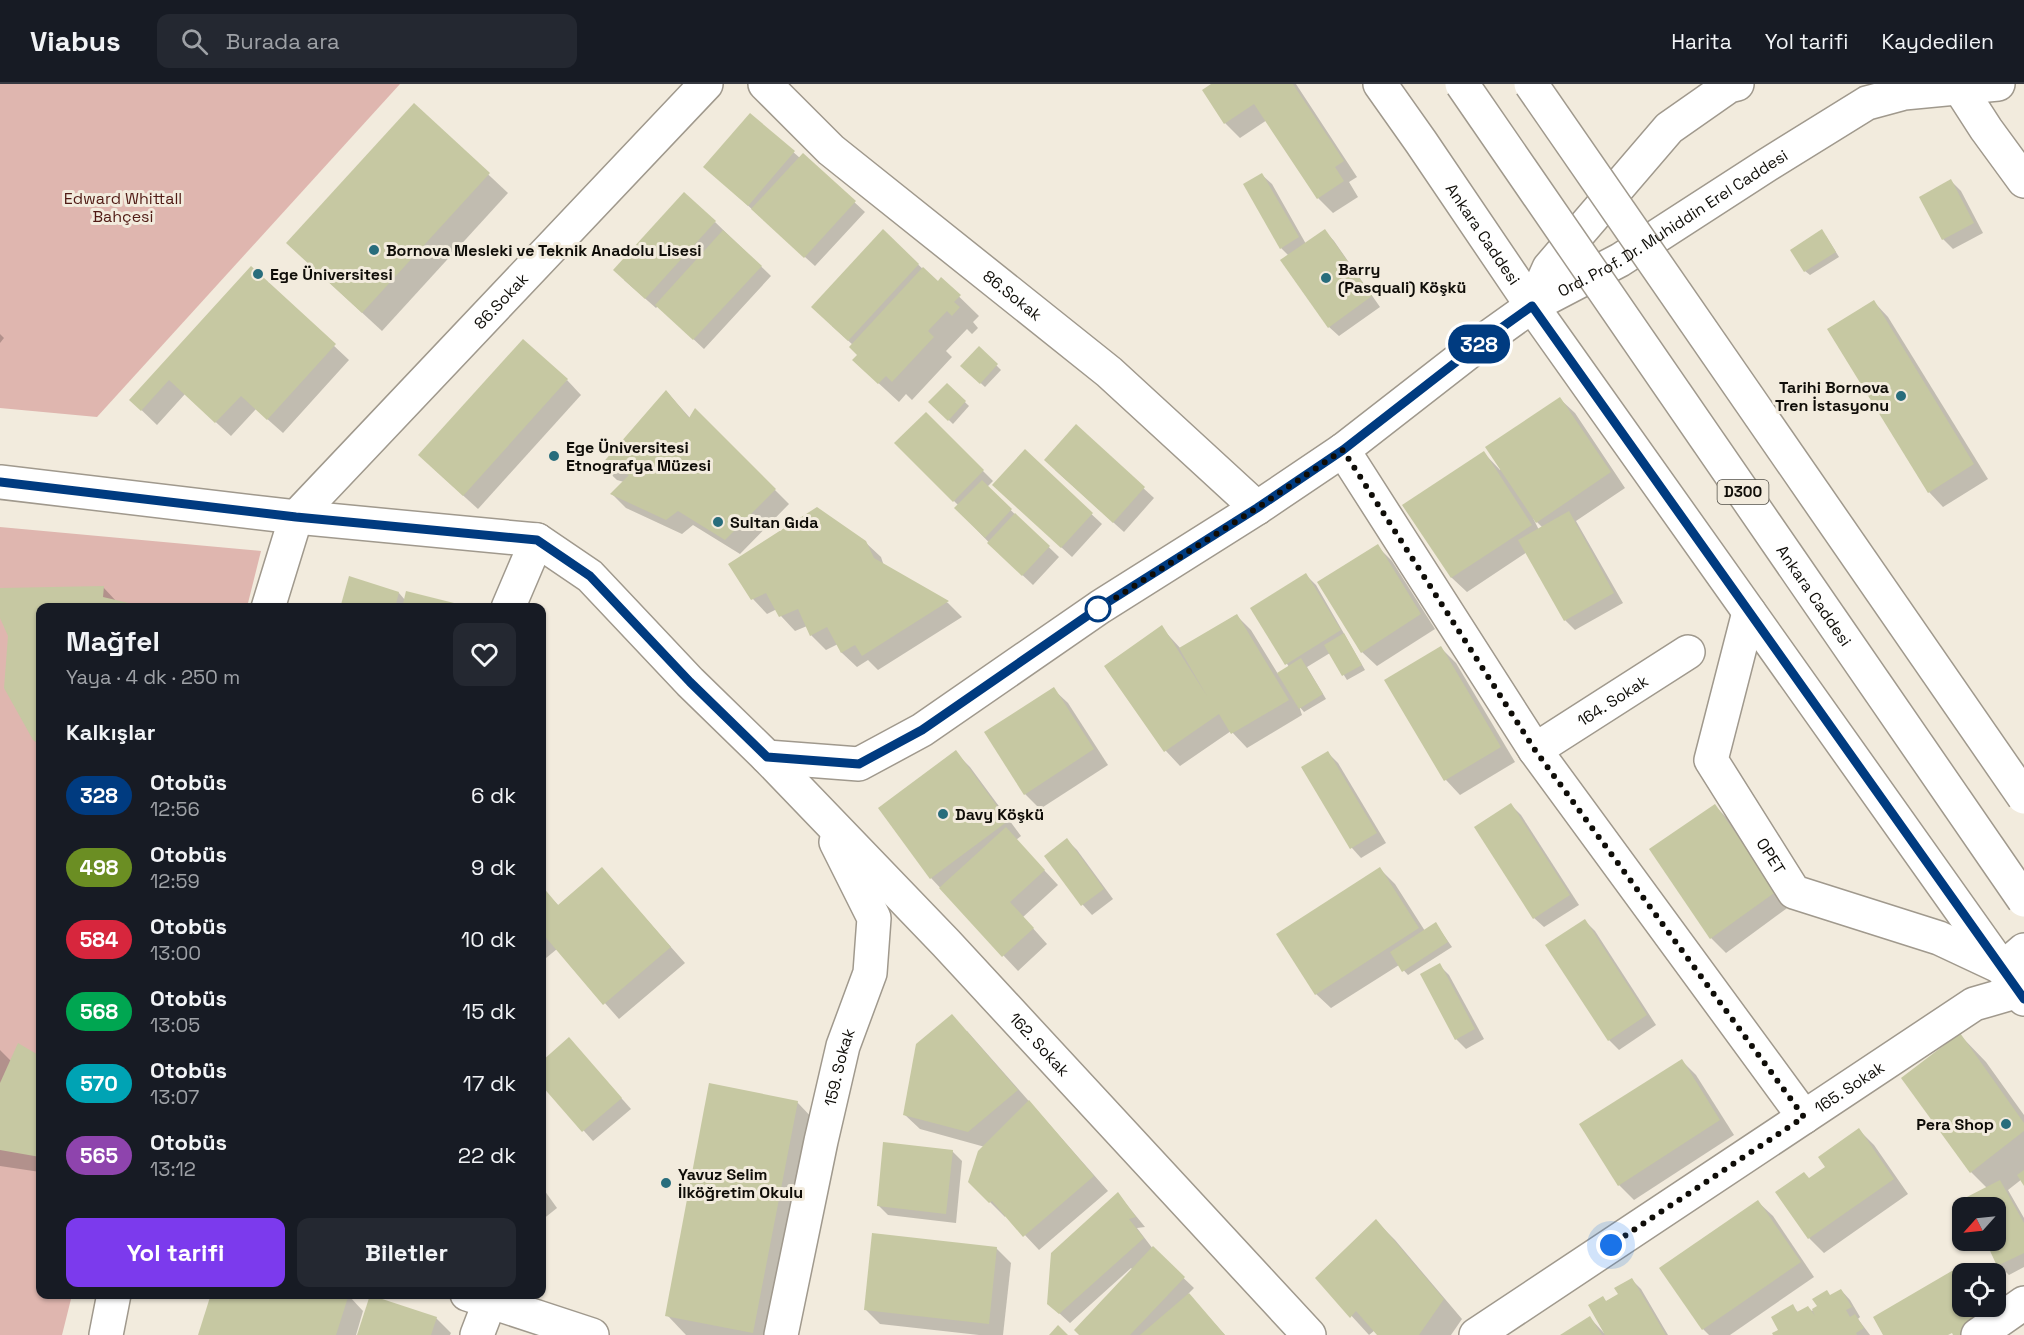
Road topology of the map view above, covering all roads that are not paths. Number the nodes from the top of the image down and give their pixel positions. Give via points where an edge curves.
1 (706, 84) edge
2 (765, 84) edge
3 (1380, 84) edge
4 (1399, 84) edge
5 (1462, 84) edge
6 (1531, 84) edge
7 (1998, 84) edge
8 (1730, 85) edge
9 (1958, 86) edge
10 (1421, 142) junction
11 (2024, 180) edge
12 (1532, 306) junction
13 (1343, 450) junction
14 (0, 482) edge
15 (1257, 508) junction
16 (296, 517) junction
17 (537, 540) junction
18 (270, 603) edge
19 (510, 603) edge
20 (1749, 612) junction
21 (1688, 652) dead end
22 (1535, 750) junction
23 (767, 757) junction
24 (2024, 797) edge
25 (820, 811) junction
26 (2024, 900) edge
27 (2017, 977) edge
28 (1804, 1117) junction
29 (113, 1299) edge
30 (478, 1299) edge
31 (481, 1299) edge
32 (2024, 1303) edge
33 (106, 1335) edge
34 (477, 1335) edge
35 (592, 1335) edge
36 (781, 1335) edge
37 (1309, 1335) edge
38 (1476, 1335) edge
39 (1978, 1335) edge

1 - 16 main road, 86.Sokak
2 - 15 main road, 86.Sokak via 831,150 1109,372
3 - 10 main road, Ankara Caddesi
4 - 10 main road
5 - 26 main road, Ankara Caddesi / D300, bridge
6 - 24 main road, bridge
7 - 9 main road, Ord. Prof. Dr. Muhiddin Erel Caddesi
8 - 12 main road, Ord. Prof. Dr. Muhiddin Erel Caddesi via 1669,128 1550,268
9 - 11 main road
9 - 12 main road, Ord. Prof. Dr. Muhiddin Erel Caddesi via 1904,93 1867,103 1620,260
10 - 12 main road, Ankara Caddesi
12 - 13 main road
12 - 20 main road, Ankara Caddesi
13 - 15 main road
13 - 22 main road
14 - 16 main road
15 - 23 main road via 1100,607 922,730 859,764
16 - 17 main road
16 - 18 main road
17 - 19 main road
17 - 23 main road, 162. Sokak via 590,576
20 - 27 main road, Ankara Caddesi
20 - 27 main road, OPET via 1711,760 1794,892 1939,938
21 - 22 main road, 164. Sokak
22 - 28 main road
23 - 25 main road, 162. Sokak
25 - 36 main road, 159. Sokak via 874,918 871,962 843,1046 820,1141
25 - 37 main road, 162. Sokak
27 - 28 main road, 165. Sokak
28 - 38 main road, 165. Sokak
29 - 33 main road
30 - 34 main road
31 - 35 main road
32 - 39 main road

